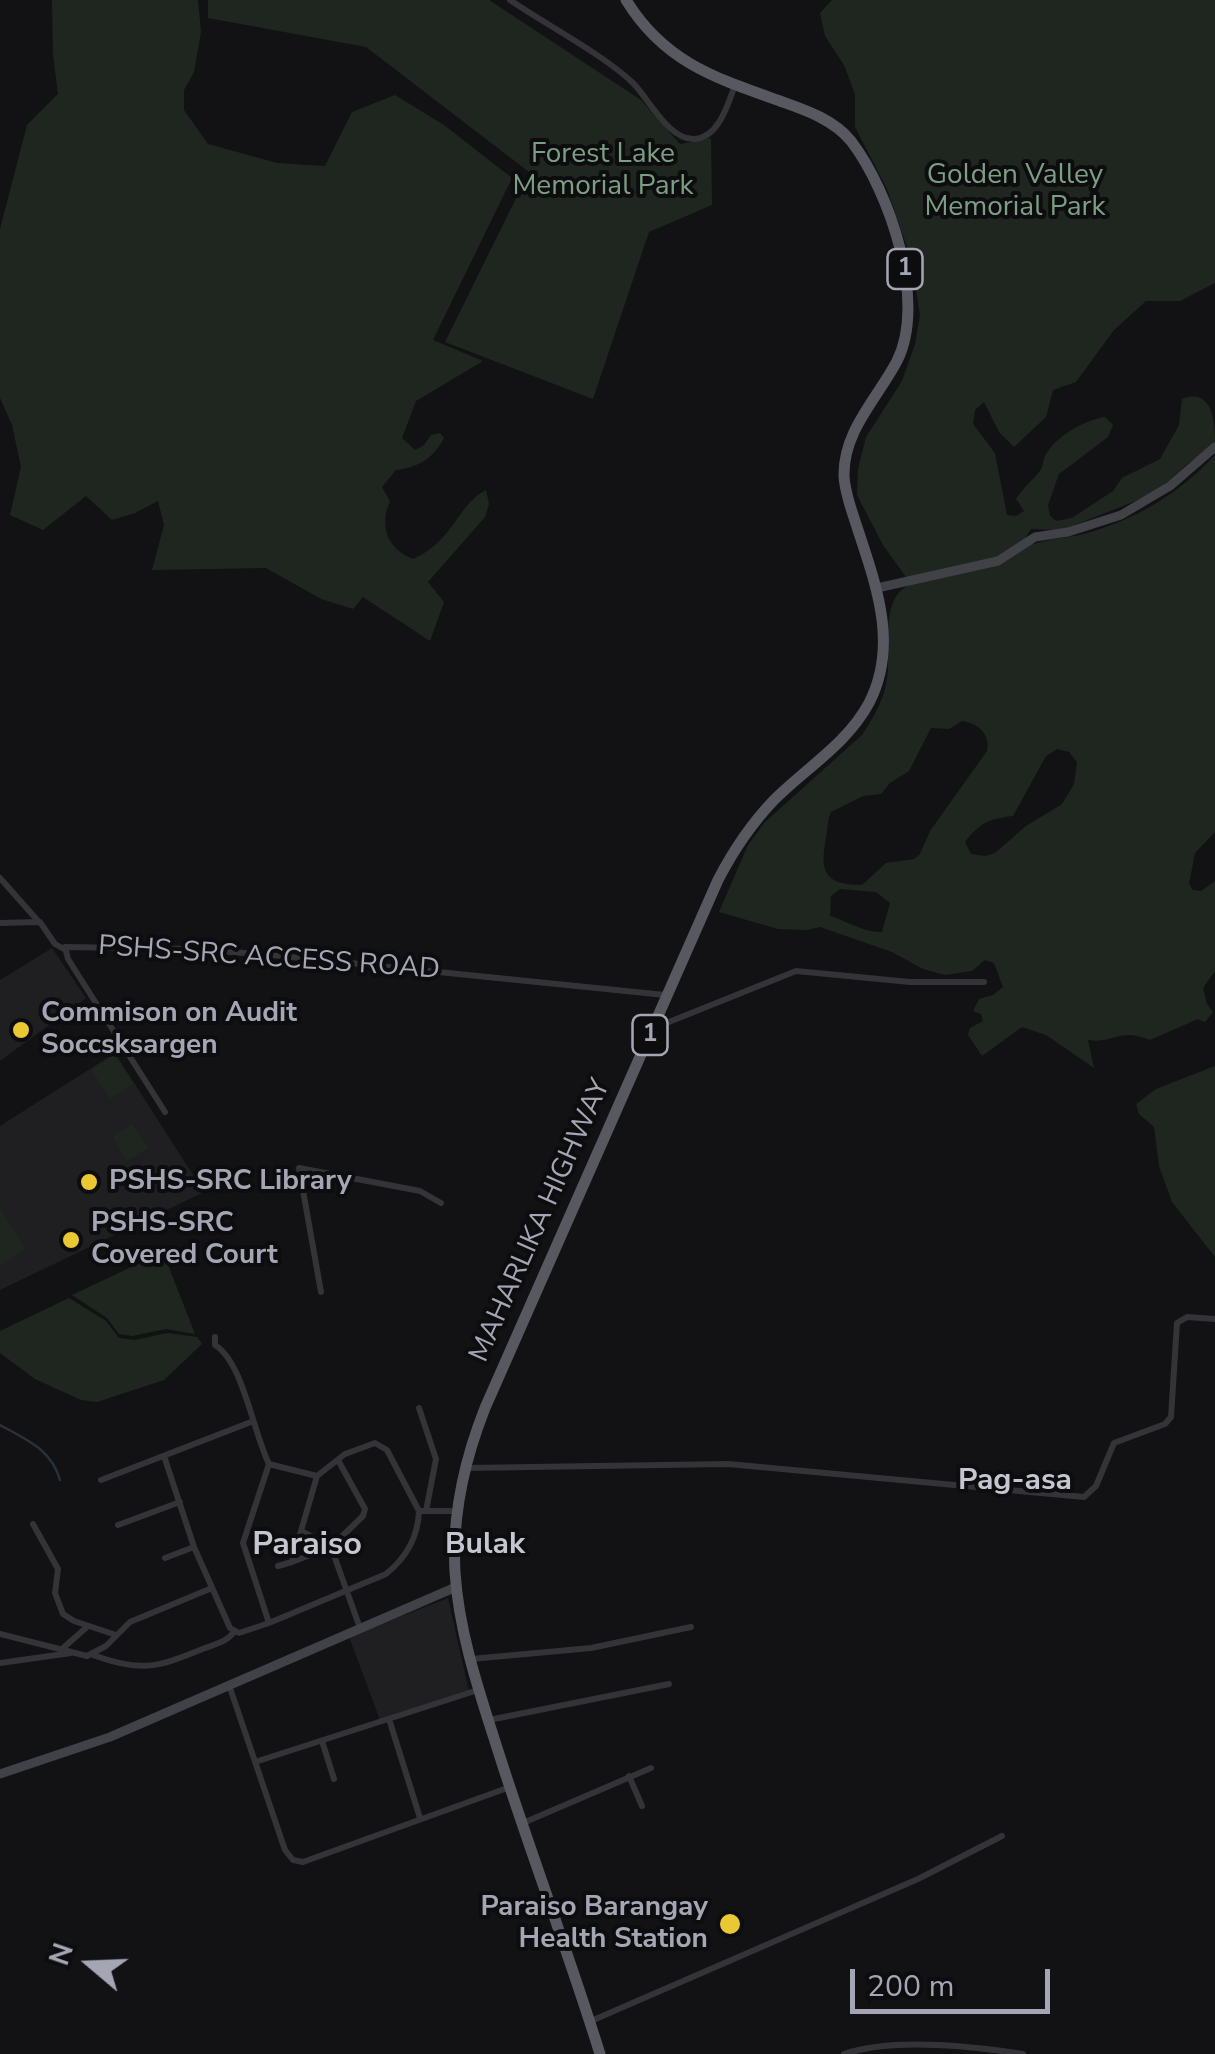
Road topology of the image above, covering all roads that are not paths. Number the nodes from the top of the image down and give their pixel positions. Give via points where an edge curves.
1 (510, 0) edge
2 (626, 0) edge
3 (735, 86) junction
4 (1215, 447) edge
5 (877, 588) junction
6 (0, 878) edge
7 (40, 922) junction
8 (0, 923) edge
9 (64, 949) junction
10 (984, 982) dead end
11 (667, 995) junction
12 (653, 1029) junction
13 (166, 1112) dead end
14 (441, 1203) dead end
15 (320, 1292) dead end
16 (1215, 1319) edge
17 (215, 1337) dead end
18 (419, 1408) dead end
19 (251, 1422) junction
20 (164, 1456) junction
21 (338, 1460) junction
22 (269, 1464) junction
23 (464, 1468) junction
24 (317, 1476) junction
25 (101, 1480) dead end
26 (180, 1502) junction
27 (422, 1511) junction
28 (457, 1511) junction
29 (33, 1524) dead end
30 (118, 1525) dead end
31 (301, 1531) junction
32 (331, 1546) junction
33 (194, 1547) junction
34 (164, 1558) dead end
35 (292, 1562) junction
36 (278, 1566) dead end
37 (456, 1587) junction
38 (212, 1588) junction
39 (346, 1592) junction
40 (269, 1623) junction
41 (88, 1626) junction
42 (691, 1627) dead end
43 (360, 1628) junction
44 (234, 1632) junction
45 (0, 1634) edge
46 (116, 1635) junction
47 (62, 1649) junction
48 (72, 1652) junction
49 (92, 1654) junction
50 (471, 1660) junction
51 (0, 1662) edge
52 (670, 1684) dead end
53 (229, 1685) junction
54 (480, 1690) junction
55 (389, 1719) junction
56 (488, 1720) junction
57 (322, 1740) junction
58 (255, 1762) junction
59 (651, 1768) dead end
60 (0, 1774) edge
61 (629, 1776) junction
62 (334, 1779) dead end
63 (510, 1787) junction
64 (642, 1806) dead end
65 (420, 1818) junction
66 (522, 1824) junction
67 (1002, 1836) dead end
68 (590, 2021) junction
69 (600, 2054) edge
70 (844, 2054) edge
71 (1023, 2054) edge

1 - 3 street via 626,78 686,138 710,133
2 - 3 highway, 1 via 674,55
3 - 5 highway, MAHARLIKA HIGHWAY / 1 via 825,119 850,140 903,259 903,349 852,436 844,463 847,495
4 - 5 main road via 1170,486 1121,514 1035,536 998,561
5 - 11 highway, MAHARLIKA HIGHWAY / 1 via 884,644 868,703 844,737 776,798 739,843
6 - 7 street
7 - 8 street
7 - 9 street
9 - 11 street, PSHS-SRC ACCESS ROAD via 192,949
9 - 13 street, PSHS-SRC ACCESS ROAD
10 - 12 street via 796,971
11 - 12 highway, MAHARLIKA HIGHWAY / 1
12 - 23 highway, MAHARLIKA HIGHWAY / 1
14 - 15 street via 420,1191 299,1168
16 - 23 street via 1187,1316 1177,1323 1172,1417 1118,1439 1084,1497 728,1464
17 - 19 street via 236,1370
18 - 27 street via 436,1460
19 - 20 street
19 - 22 street
20 - 25 street
20 - 26 street
21 - 24 street
21 - 27 street via 370,1443 384,1446
21 - 32 street via 365,1509
22 - 24 street
22 - 40 street via 243,1544
23 - 28 highway, MAHARLIKA HIGHWAY / 1
24 - 31 street
26 - 30 street
26 - 33 street
27 - 28 street
27 - 39 street via 399,1564
28 - 37 highway, MAHARLIKA HIGHWAY / 1
29 - 41 street via 58,1569 55,1592 62,1614
31 - 32 street
31 - 35 street
32 - 35 street
32 - 39 street
33 - 34 street
33 - 38 street
35 - 36 street
37 - 43 main road
37 - 50 highway, MAHARLIKA HIGHWAY / 1
38 - 44 street
38 - 46 street via 139,1618
39 - 40 street
39 - 43 street
40 - 44 street
41 - 46 street
41 - 47 street
42 - 50 street via 591,1648
43 - 53 main road
44 - 49 street via 163,1665
45 - 47 street
46 - 49 street
47 - 48 street
48 - 49 street
48 - 51 street
50 - 54 highway, MAHARLIKA HIGHWAY / 1
52 - 56 street
53 - 58 street
53 - 60 main road via 110,1737
54 - 55 street
54 - 56 highway, MAHARLIKA HIGHWAY / 1
55 - 57 street
55 - 65 street
56 - 63 highway, MAHARLIKA HIGHWAY / 1
57 - 58 street
57 - 62 street
58 - 65 street via 294,1860
59 - 61 street
61 - 64 street
61 - 66 street
63 - 65 street
63 - 66 highway, MAHARLIKA HIGHWAY / 1
66 - 68 highway, MAHARLIKA HIGHWAY / 1
67 - 68 street
68 - 69 highway, MAHARLIKA HIGHWAY / 1
70 - 71 street via 884,2046

